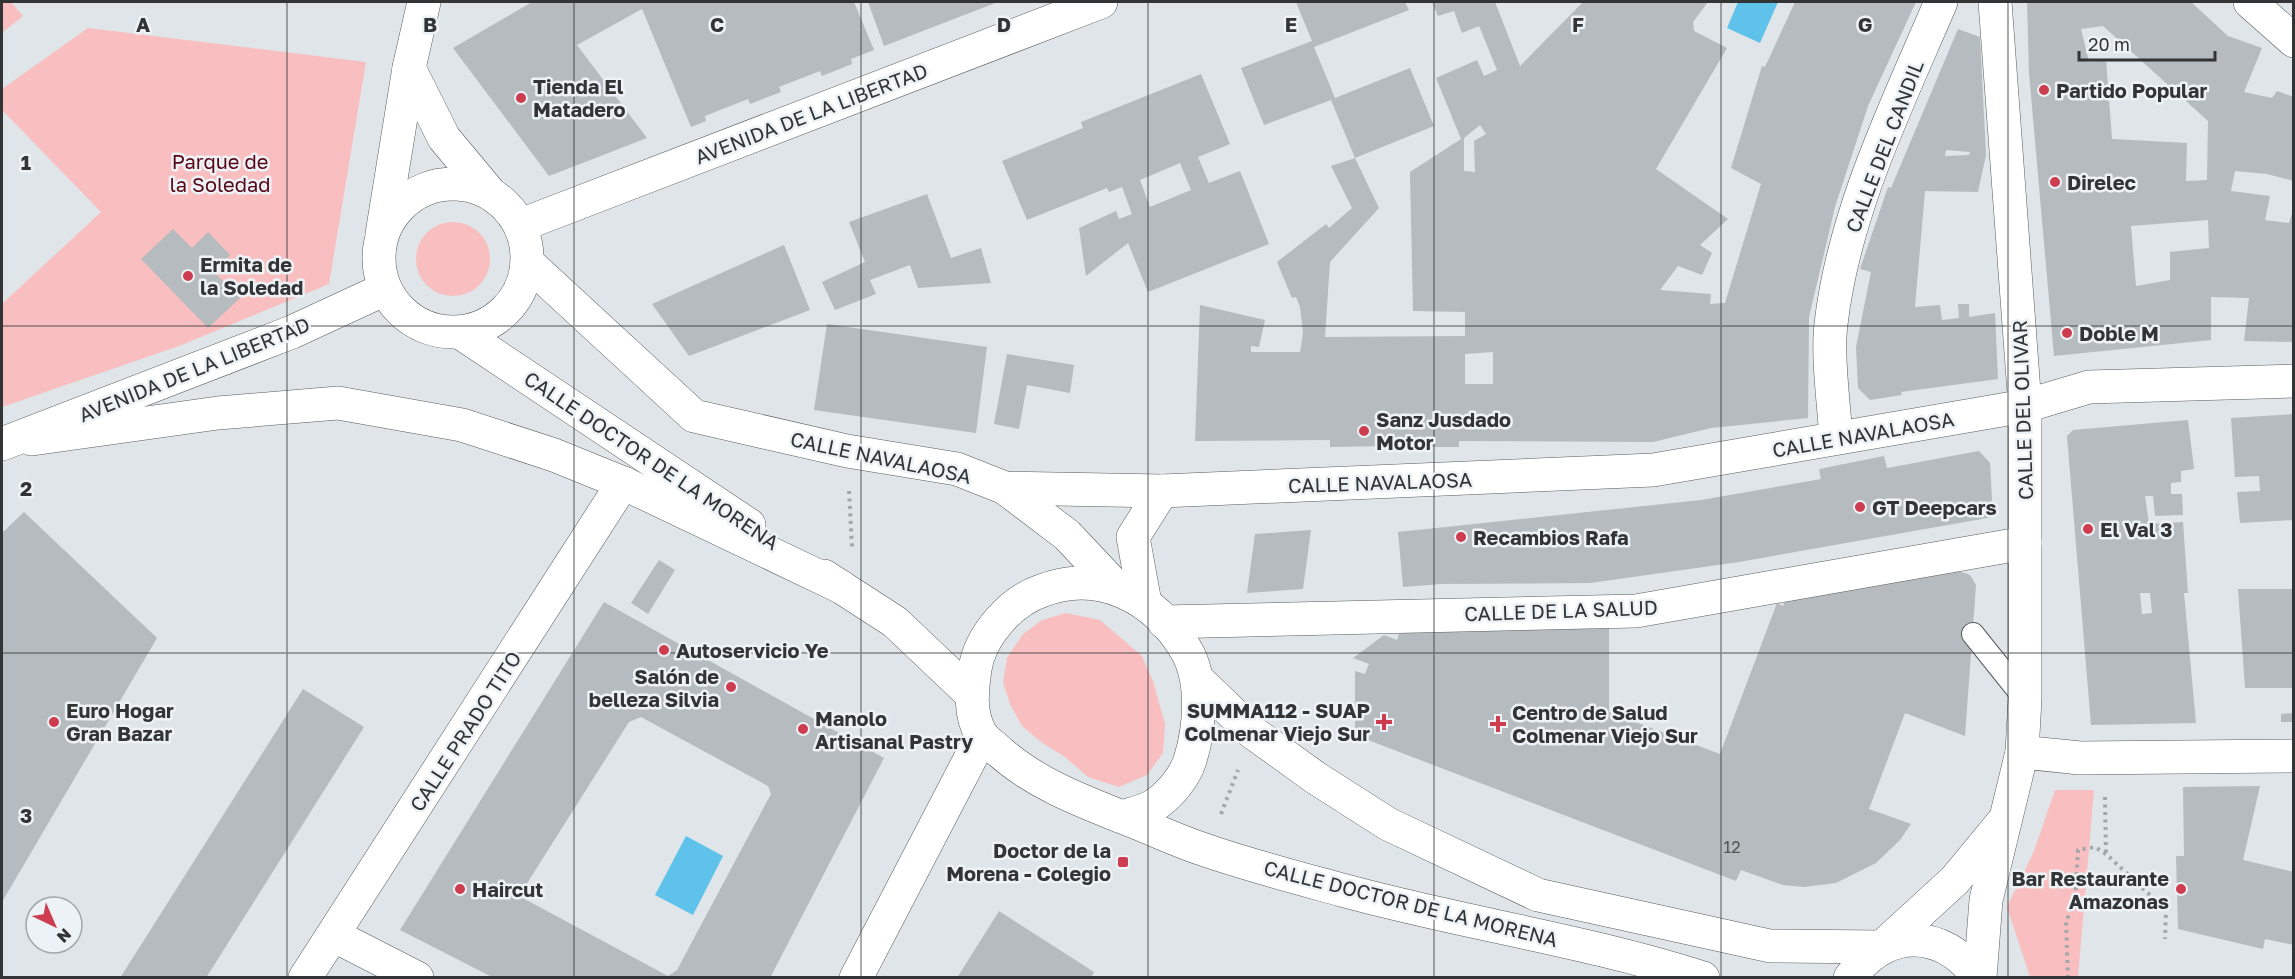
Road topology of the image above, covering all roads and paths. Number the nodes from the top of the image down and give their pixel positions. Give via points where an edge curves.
1 (1101, 2) edge
2 (1941, 2) edge
3 (1995, 2) edge
4 (2250, 2) edge
5 (426, 4) edge
6 (2294, 41) edge
7 (409, 68) junction
8 (489, 192) junction
9 (521, 225) junction
10 (382, 234) junction
11 (528, 263) junction
12 (385, 289) junction
13 (461, 333) junction
14 (2294, 381) edge
15 (2025, 406) junction
16 (1836, 438) junction
17 (3, 444) edge
18 (847, 452) junction
19 (623, 483) junction
20 (1005, 488) junction
21 (1162, 491) junction
22 (2025, 543) junction
23 (841, 587) junction
24 (1116, 587) junction
25 (1154, 613) junction
26 (1973, 634) dead end
27 (1197, 679) junction
28 (972, 695) junction
29 (2025, 699) junction
30 (1252, 732) junction
31 (982, 736) junction
32 (2022, 752) junction
33 (2294, 756) edge
34 (2105, 792) dead end
35 (1122, 817) junction
36 (2006, 819) junction
37 (1207, 851) junction
38 (2106, 854) junction
39 (333, 935) junction
40 (2165, 939) dead end
41 (1882, 946) junction
42 (1638, 968) edge
43 (305, 978) edge
44 (417, 978) edge
45 (856, 978) edge
46 (1703, 978) edge
47 (1850, 978) edge
48 (1979, 978) edge
49 (2068, 978) edge

1 - 9 street, AVENIDA DE LA LIBERTAD
2 - 16 street, CALLE DEL CANDIL via 1850,228 1831,325
3 - 15 street, CALLE DEL OLIVAR
4 - 6 street
5 - 7 street
7 - 8 street via 444,138
7 - 10 street
8 - 9 street via 508,206
8 - 10 street via 458,183 426,188 399,207
9 - 11 street
10 - 12 street via 378,261
11 - 13 street via 524,283 500,317
11 - 18 street, CALLE NAVALAOSA via 694,416
12 - 13 street via 394,305 424,328
12 - 17 street, AVENIDA DE LA LIBERTAD via 292,332
13 - 23 street, CALLE DOCTOR DE LA MORENA
14 - 15 street, CALLE NAVALAOSA via 2089,387
15 - 16 street, CALLE NAVALAOSA
15 - 22 street, CALLE DEL OLIVAR
16 - 21 street, CALLE NAVALAOSA via 1653,470
17 - 19 street, CALLE DOCTOR DE LA MORENA via 218,413 338,403 462,425
18 - 20 street, CALLE NAVALAOSA via 957,469
18 - 23 path via 852,560
19 - 23 street, CALLE DOCTOR DE LA MORENA
19 - 39 street, CALLE PRADO TITO
20 - 21 street, CALLE NAVALAOSA
20 - 24 street via 1067,536
21 - 25 street via 1133,537
22 - 25 street, CALLE DE LA SALUD via 1891,574 1636,611
22 - 29 street, CALLE DEL OLIVAR
23 - 28 street, CALLE DOCTOR DE LA MORENA via 895,622
24 - 25 street
24 - 28 street via 1079,582 1040,591 1009,610 987,636
25 - 27 street via 1187,651
26 - 29 lane
27 - 30 street, CALLE DOCTOR DE LA MORENA
27 - 35 street via 1197,727 1190,763 1174,787 1152,806
28 - 31 street
29 - 32 street, CALLE DEL OLIVAR
30 - 37 path
30 - 41 street, CALLE DOCTOR DE LA MORENA via 1388,824 1538,895 1770,946
31 - 35 street, CALLE DOCTOR DE LA MORENA via 1019,767 1058,791
31 - 45 street
32 - 33 street via 2080,758
32 - 36 street, CALLE DEL OLIVAR
34 - 38 path
35 - 37 street, CALLE DOCTOR DE LA MORENA
36 - 41 street, CALLE DEL OLIVAR via 1955,879
36 - 48 street, CALLE DEL OLIVAR via 1986,900
37 - 42 street, CALLE DOCTOR DE LA MORENA
38 - 40 path via 2166,910
38 - 49 path via 2095,847 2078,850 2075,903 2066,921
39 - 43 street, CALLE PRADO TITO
39 - 44 street
41 - 47 street, CALLE DEL OLIVAR via 1862,961
41 - 48 street, CALLE DOCTOR DE LA MORENA via 1926,940 1948,947 1966,960
42 - 46 street, CALLE DOCTOR DE LA MORENA

